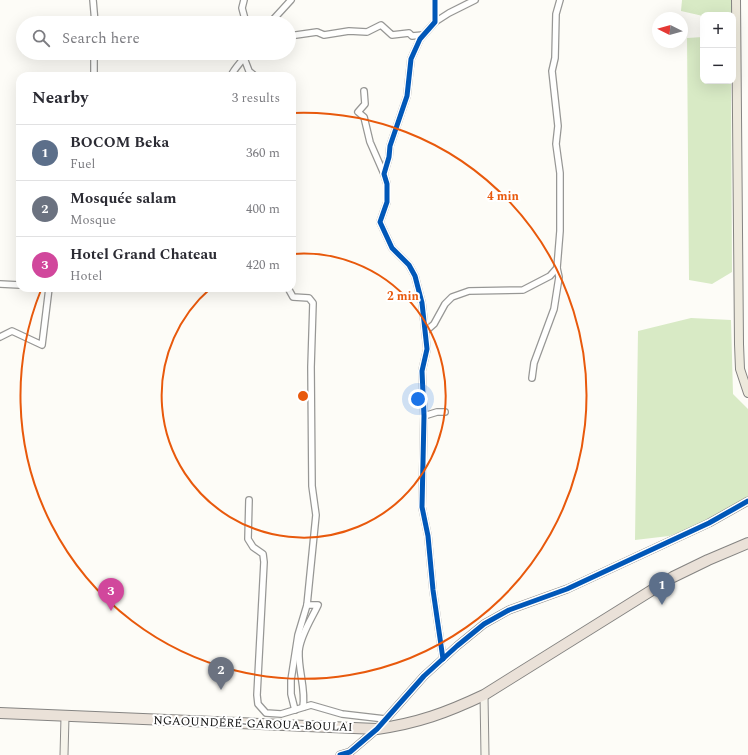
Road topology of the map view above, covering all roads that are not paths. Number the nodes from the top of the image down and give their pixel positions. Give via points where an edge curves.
1 (93, 0) edge
2 (244, 0) edge
3 (291, 0) edge
4 (435, 0) edge
5 (475, 0) edge
6 (560, 0) edge
7 (736, 0) edge
8 (94, 16) edge
9 (244, 16) edge
10 (276, 16) edge
11 (435, 22) junction
12 (296, 35) edge
13 (423, 35) junction
14 (94, 60) edge
15 (243, 60) edge
16 (246, 60) edge
17 (94, 72) edge
18 (233, 72) edge
19 (250, 72) edge
20 (364, 91) dead end
21 (384, 174) junction
22 (557, 268) junction
23 (0, 284) edge
24 (16, 285) edge
25 (49, 292) edge
26 (290, 292) edge
27 (426, 331) junction
28 (0, 338) edge
29 (532, 378) dead end
30 (748, 393) edge
31 (445, 412) dead end
32 (424, 416) junction
33 (250, 500) dead end
34 (748, 501) edge
35 (748, 543) edge
36 (307, 605) junction
37 (442, 659) junction
38 (484, 695) junction
39 (303, 708) junction
40 (295, 710) junction
41 (0, 713) edge
42 (65, 717) junction
43 (385, 719) junction
44 (377, 729) junction
45 (64, 755) edge
46 (340, 755) edge
47 (485, 755) edge

1 - 8 street
2 - 9 street via 242,8
3 - 10 street
4 - 11 street
5 - 11 street
6 - 22 street via 556,14 555,58 552,71 560,174
7 - 30 main road via 739,344 740,369
11 - 13 street
12 - 13 street via 317,32 324,35 349,31 367,32 381,25 392,35
13 - 21 street via 411,59 407,96 390,146
14 - 17 street
15 - 18 street
16 - 19 street
20 - 21 street via 365,104 358,112 364,117 370,142
21 - 27 street via 388,184 388,202 380,222 392,248 409,265 415,276 420,290
22 - 27 street via 550,276 523,290 469,291 452,297 434,324
22 - 29 street via 559,277 554,309 534,363
23 - 24 street
25 - 28 street via 42,345 12,331
26 - 36 street via 293,297 309,298 312,303 312,486 316,515
27 - 32 street via 427,349 422,371
31 - 32 street
32 - 37 street via 422,507 428,536
33 - 40 street via 248,539 253,547 263,554 264,562 258,704 266,713 281,714
34 - 37 street via 567,589 509,610 484,624
35 - 38 highway, NGAOUNDÉRÉ-GAROUA-BOULAI via 673,577
36 - 39 street via 318,605 299,650 305,697
36 - 40 street via 298,635 291,680
37 - 43 street
38 - 44 highway, NGAOUNDÉRÉ-GAROUA-BOULAI via 454,710 424,720
38 - 47 street
39 - 40 street
39 - 43 street via 311,705 342,714
41 - 42 highway, NGAOUNDÉRÉ-GAROUA-BOULAI
42 - 44 highway, NGAOUNDÉRÉ-GAROUA-BOULAI
42 - 45 street
43 - 44 street
44 - 46 street via 350,752

